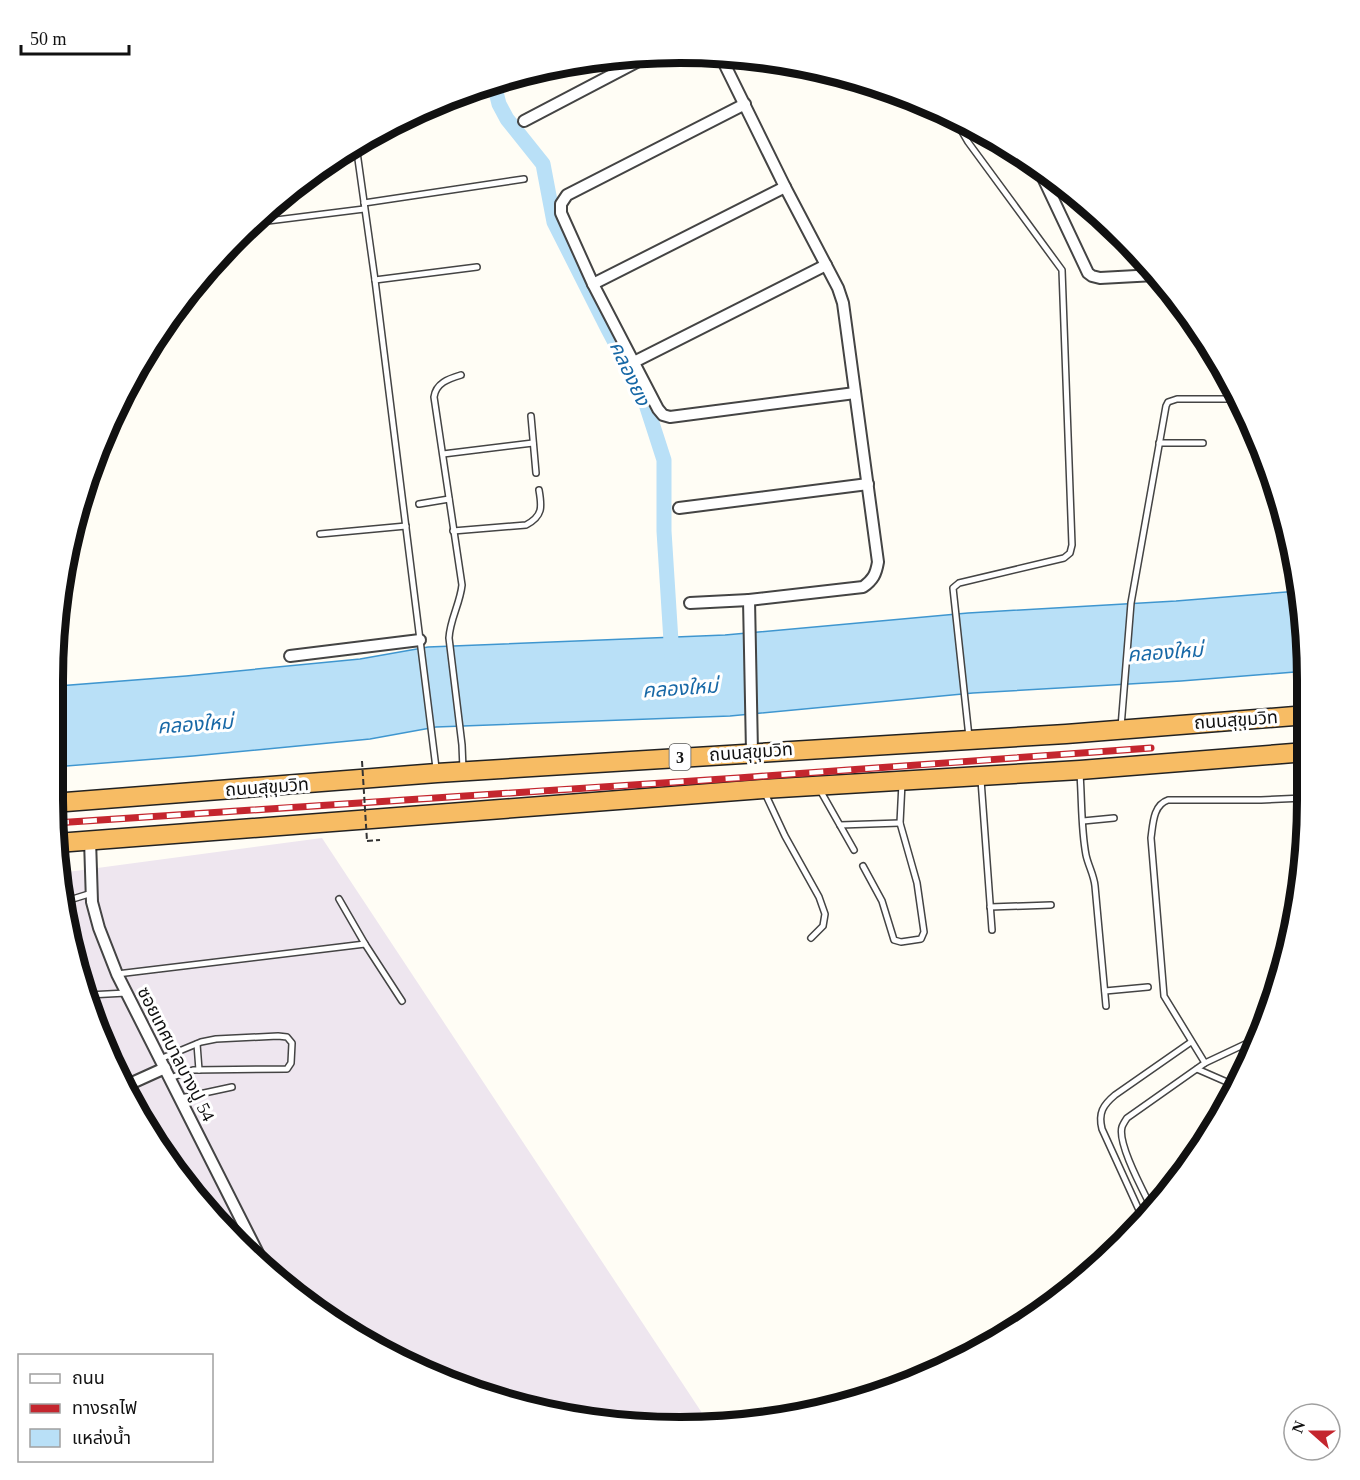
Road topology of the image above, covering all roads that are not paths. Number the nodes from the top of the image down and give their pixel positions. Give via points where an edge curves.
1 (725, 64) edge
2 (631, 65) edge
3 (745, 104) junction
4 (524, 121) dead end
5 (962, 132) edge
6 (357, 155) edge
7 (524, 178) dead end
8 (1048, 185) edge
9 (785, 187) junction
10 (364, 206) junction
11 (268, 221) edge
12 (826, 265) junction
13 (477, 267) dead end
14 (1146, 275) edge
15 (375, 280) junction
16 (593, 284) junction
17 (634, 362) junction
18 (461, 375) dead end
19 (855, 393) junction
20 (1229, 399) edge
21 (531, 416) dead end
22 (533, 443) junction
23 (1160, 443) junction
24 (1203, 443) dead end
25 (442, 454) junction
26 (536, 473) dead end
27 (868, 484) junction
28 (539, 490) dead end
29 (449, 499) junction
30 (419, 504) dead end
31 (679, 508) dead end
32 (406, 526) junction
33 (453, 531) junction
34 (321, 534) dead end
35 (749, 600) junction
36 (690, 603) dead end
37 (421, 643) junction
38 (290, 656) dead end
39 (1297, 716) edge
40 (1121, 729) junction
41 (969, 740) junction
42 (752, 752) junction
43 (1297, 753) edge
44 (1080, 770) junction
45 (463, 772) junction
46 (437, 773) junction
47 (981, 776) junction
48 (902, 781) junction
49 (818, 786) junction
50 (763, 789) junction
51 (1297, 798) edge
52 (63, 802) edge
53 (1114, 818) dead end
54 (1083, 821) junction
55 (900, 823) junction
56 (840, 825) junction
57 (90, 840) junction
58 (64, 842) edge
59 (854, 850) dead end
60 (863, 866) dead end
61 (92, 893) junction
62 (71, 899) edge
63 (339, 899) dead end
64 (1051, 905) dead end
65 (990, 907) junction
66 (992, 930) dead end
67 (811, 938) dead end
68 (365, 944) junction
69 (117, 974) junction
70 (1148, 987) dead end
71 (1105, 991) junction
72 (126, 993) junction
73 (95, 995) edge
74 (402, 1001) dead end
75 (1106, 1006) dead end
76 (1191, 1042) junction
77 (1247, 1043) edge
78 (196, 1044) junction
79 (163, 1063) junction
80 (1205, 1063) junction
81 (1197, 1069) junction
82 (199, 1070) junction
83 (170, 1078) junction
84 (132, 1082) edge
85 (1228, 1082) edge
86 (231, 1087) dead end
87 (181, 1098) junction
88 (1149, 1201) edge
89 (1140, 1211) edge
90 (255, 1246) edge

1 - 3 street
2 - 4 street
3 - 9 street
3 - 16 street via 567,195 561,213
5 - 41 lane via 1062,270 1072,545 1071,553 1064,558 959,583 953,588
6 - 10 lane
7 - 10 lane
8 - 14 street via 1088,273 1100,278
9 - 12 street
9 - 16 street
10 - 11 lane
10 - 15 lane
12 - 17 street
12 - 19 street via 843,303
13 - 15 lane
15 - 32 lane
16 - 17 street
17 - 19 street via 658,409 670,417
18 - 25 lane via 435,389
19 - 27 street
20 - 23 lane via 1171,400 1166,406
21 - 22 lane
22 - 25 lane
22 - 26 lane
23 - 24 lane
23 - 40 lane via 1131,603
25 - 29 lane
27 - 31 street
27 - 35 street via 878,562 872,580 863,587
28 - 33 lane via 540,513 526,525
29 - 30 lane
29 - 33 lane
32 - 34 lane
32 - 37 lane
33 - 45 lane via 462,585 449,638
35 - 36 street
35 - 42 street
37 - 38 street
37 - 46 lane
39 - 40 highway, ถนนสุขุมวิท / 3
40 - 41 highway, ถนนสุขุมวิท / 3
41 - 42 highway, ถนนสุขุมวิท / 3
42 - 45 highway, ถนนสุขุมวิท / 3
43 - 44 highway, ถนนสุขุมวิท / 3
44 - 47 highway, ถนนสุขุมวิท / 3
44 - 54 lane
45 - 46 highway, ถนนสุขุมวิท / 3
46 - 52 highway, ถนนสุขุมวิท / 3
47 - 48 highway, ถนนสุขุมวิท / 3
47 - 65 lane
48 - 49 highway, ถนนสุขุมวิท / 3
48 - 55 lane
49 - 50 highway, ถนนสุขุมวิท / 3
49 - 56 lane
50 - 57 highway, ถนนสุขุมวิท / 3
50 - 67 lane via 825,914 823,926
51 - 76 lane via 1168,800 1158,806 1151,837 1164,996
53 - 54 lane
54 - 71 lane via 1086,858 1094,875
55 - 56 lane
55 - 60 lane via 917,883 924,932 921,939 894,940 882,901
56 - 59 lane
57 - 58 highway, ถนนสุขุมวิท / 3
57 - 61 street, ซอยเทศบาลบางปู 54
61 - 62 lane
61 - 69 street, ซอยเทศบาลบางปู 54 via 99,928
63 - 68 lane
64 - 65 lane
65 - 66 lane
68 - 69 lane
68 - 74 lane
69 - 72 street, ซอยเทศบาลบางปู 54
70 - 71 lane
71 - 75 lane
72 - 73 lane
72 - 79 street, ซอยเทศบาลบางปู 54
76 - 80 lane
76 - 89 lane via 1115,1095 1101,1114 1102,1129
77 - 80 lane
78 - 79 lane
78 - 82 lane
78 - 82 lane via 216,1039 278,1036 292,1042 287,1069
79 - 83 street, ซอยเทศบาลบางปู 54
79 - 84 street
80 - 81 lane
81 - 85 lane
81 - 88 lane via 1127,1119 1122,1128 1122,1142
82 - 83 lane
83 - 87 street, ซอยเทศบาลบางปู 54
86 - 87 lane
87 - 90 street, ซอยเทศบาลบางปู 54

